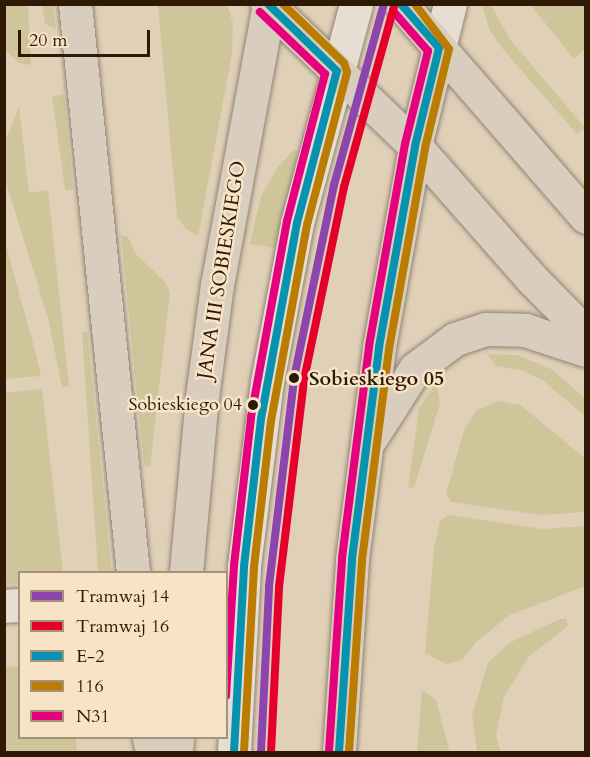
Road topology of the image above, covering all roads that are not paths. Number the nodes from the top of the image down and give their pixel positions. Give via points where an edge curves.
1 (75, 4) edge
2 (356, 4) edge
3 (401, 4) edge
4 (450, 4) edge
5 (268, 5) edge
6 (439, 48) junction
7 (336, 71) junction
8 (416, 146) junction
9 (585, 218) edge
10 (585, 334) edge
11 (585, 350) edge
12 (365, 447) junction
13 (133, 571) edge
14 (186, 571) edge
15 (234, 753) edge
16 (339, 753) edge

1 - 13 main road
2 - 7 street
3 - 6 main road
4 - 6 street
5 - 7 main road
5 - 14 main road, JANA III SOBIESKIEGO via 217,285
6 - 8 main road
6 - 9 main road
7 - 8 main road
7 - 15 street via 297,223 264,400 244,566
8 - 10 main road
8 - 12 main road
11 - 12 main road via 525,330 486,329 455,339 415,369
12 - 16 main road via 349,591

